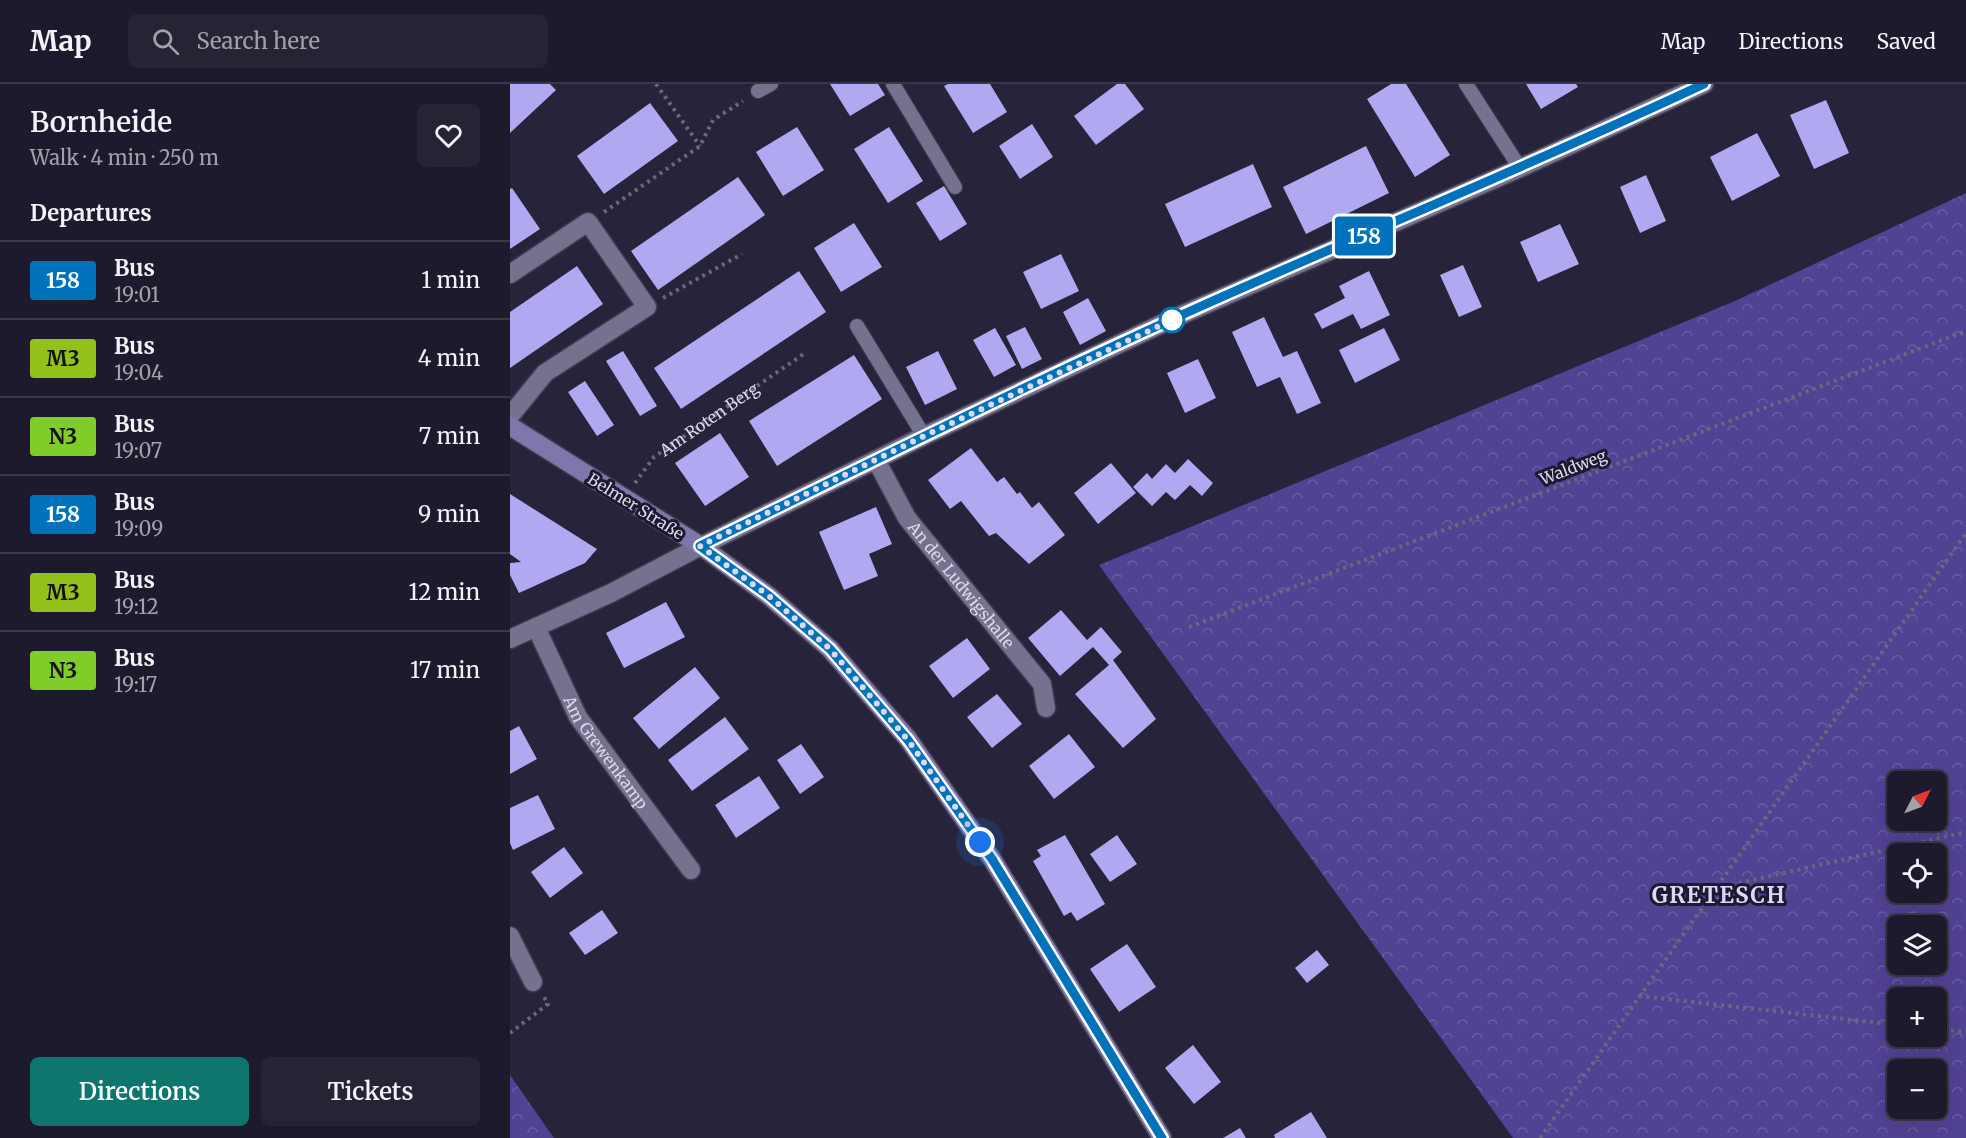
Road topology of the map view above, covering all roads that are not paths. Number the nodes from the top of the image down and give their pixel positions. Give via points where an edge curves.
1 (771, 84) edge
2 (893, 84) edge
3 (1466, 84) edge
4 (1704, 84) edge
5 (758, 91) road end
6 (1520, 168) junction
7 (955, 187) dead end
8 (510, 274) edge
9 (857, 326) dead end
10 (510, 416) edge
11 (510, 426) edge
12 (924, 436) junction
13 (876, 460) junction
14 (700, 546) junction
15 (536, 627) junction
16 (510, 639) edge
17 (1046, 708) dead end
18 (691, 870) dead end
19 (510, 936) edge
20 (533, 982) road end
21 (1162, 1138) edge

1 - 5 lane
2 - 7 lane
3 - 6 lane
4 - 6 street
6 - 12 street via 1202,306
8 - 10 street via 588,222 647,306 546,373
9 - 12 lane
11 - 14 street, Belmer Straße
12 - 13 street
13 - 14 street
13 - 17 street, An der Ludwigshalle via 907,518 1042,684
14 - 15 street
14 - 21 street, Belmer Straße via 769,596 830,649 908,740 992,859
15 - 16 street
15 - 18 street, Am Grewenkamp via 578,717
19 - 20 street

